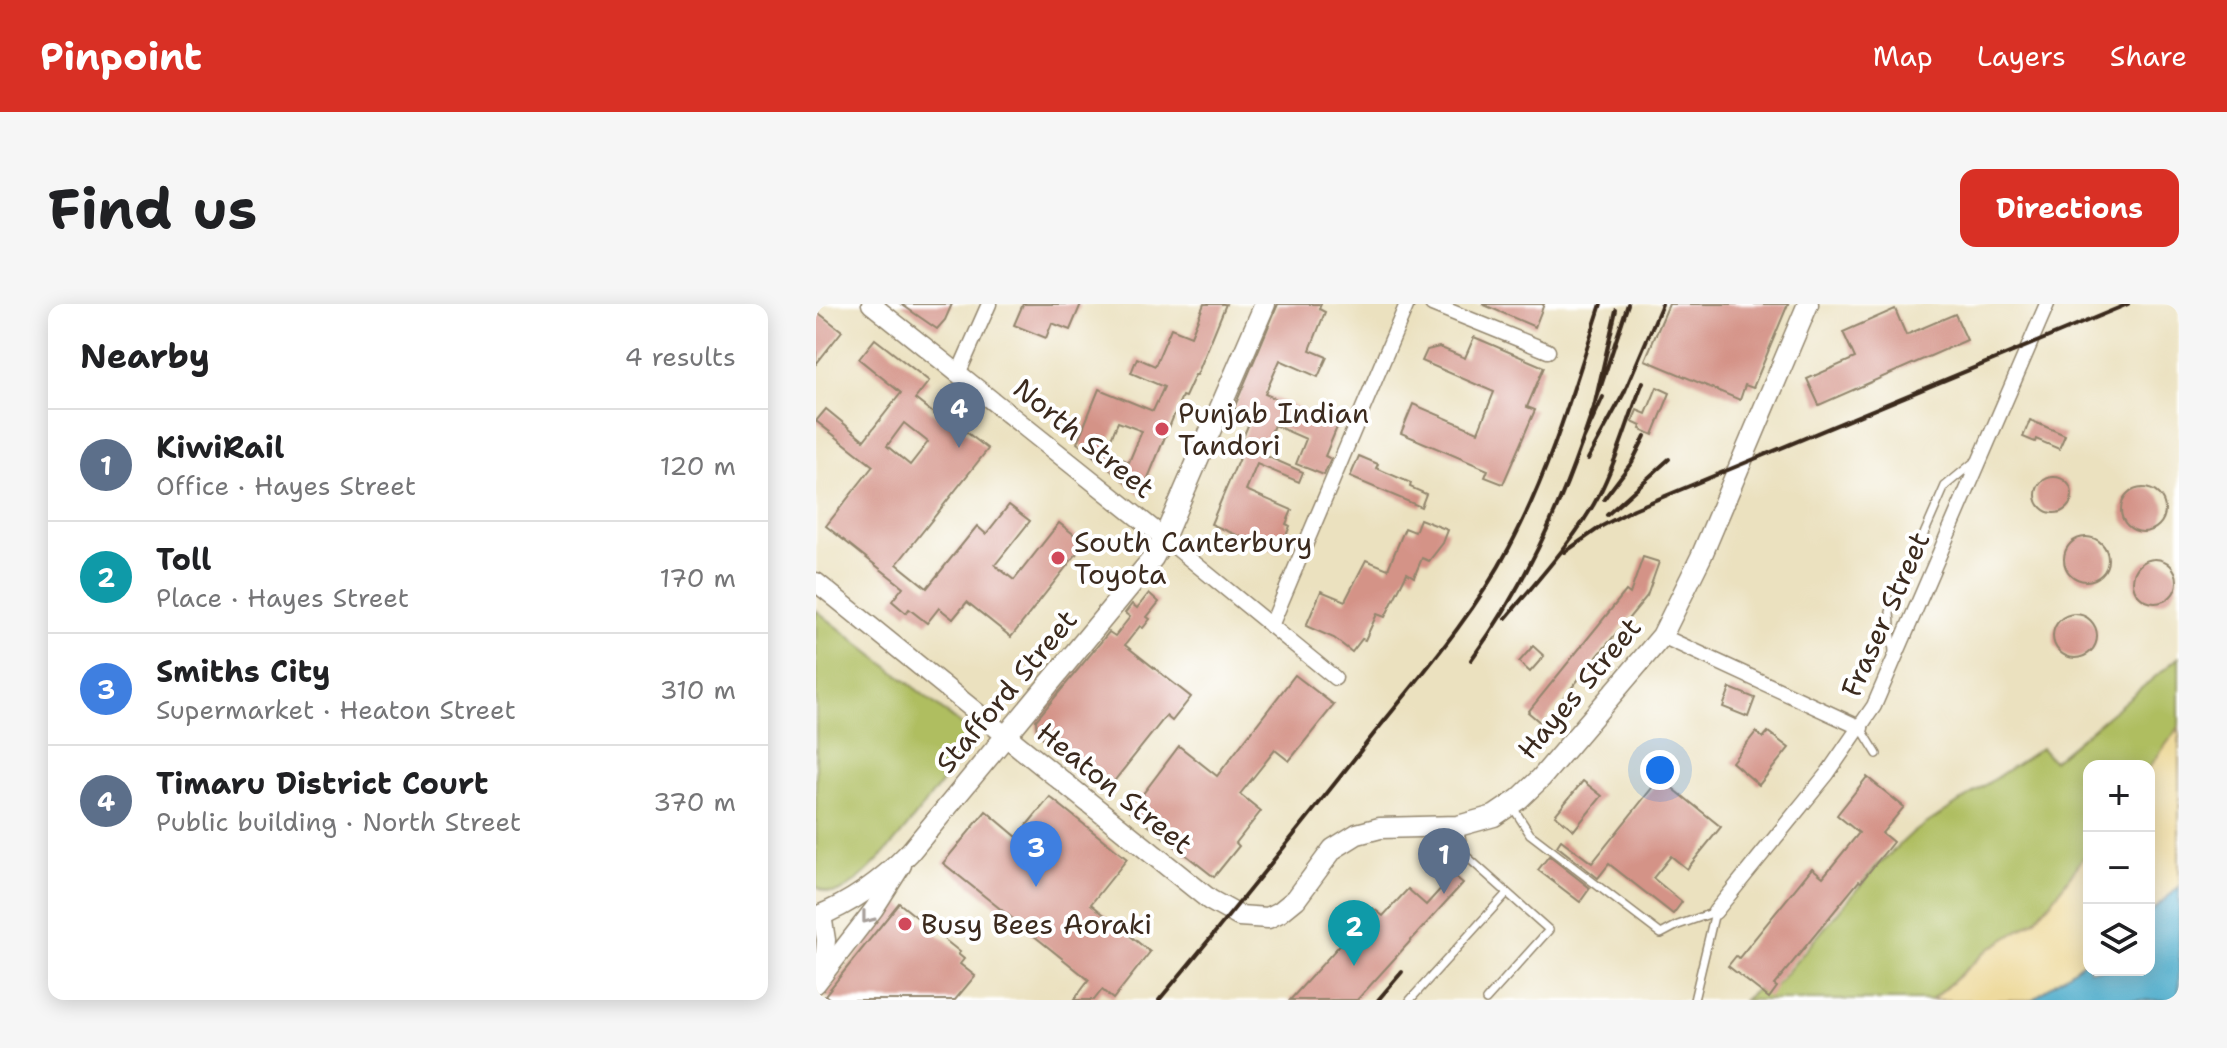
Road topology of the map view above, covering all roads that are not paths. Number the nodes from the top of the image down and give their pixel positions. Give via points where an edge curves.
1 (871, 304) edge
2 (989, 304) edge
3 (1265, 304) edge
4 (1407, 304) edge
5 (1432, 304) edge
6 (1808, 304) edge
7 (2047, 304) edge
8 (1548, 351) dead end
9 (958, 374) junction
10 (1982, 456) junction
11 (1164, 538) junction
12 (816, 582) edge
13 (1271, 626) junction
14 (1662, 636) junction
15 (1894, 662) junction
16 (1335, 678) dead end
17 (1861, 728) junction
18 (1006, 736) junction
19 (1877, 754) dead end
20 (1512, 806) junction
21 (1458, 826) junction
22 (910, 852) junction
23 (1507, 893) junction
24 (818, 911) edge
25 (1715, 912) junction
26 (1231, 913) joint
27 (819, 980) edge
28 (1410, 1000) edge
29 (1486, 1000) edge
30 (1694, 1000) edge

1 - 9 street, North Street
2 - 9 street
3 - 11 main road, Stafford Street
4 - 13 street
5 - 8 street
6 - 14 main road, Hayes Street via 1699,562
7 - 10 street, Fraser Street
9 - 11 street, North Street
10 - 15 street, Fraser Street
10 - 15 lane via 1945,486 1890,612
11 - 13 street, North Street
11 - 18 main road, Stafford Street
12 - 18 street, Heaton Street
13 - 16 street, North Street
14 - 17 street
14 - 20 main road, Hayes Street
15 - 17 street, Fraser Street
17 - 19 lane
17 - 25 street, Fraser Street
18 - 22 main road, Stafford Street
18 - 26 main road, Heaton Street
20 - 21 main road, Hayes Street
20 - 25 lane via 1530,834 1661,934
21 - 23 lane via 1465,855
21 - 26 main road, Hayes Street via 1364,831 1333,849 1280,912 1263,919
22 - 24 main road, Stafford Street via 874,885
22 -> 27 street
23 - 28 lane
23 - 29 lane via 1549,930
24 - 27 street via 826,940
25 - 30 lane

